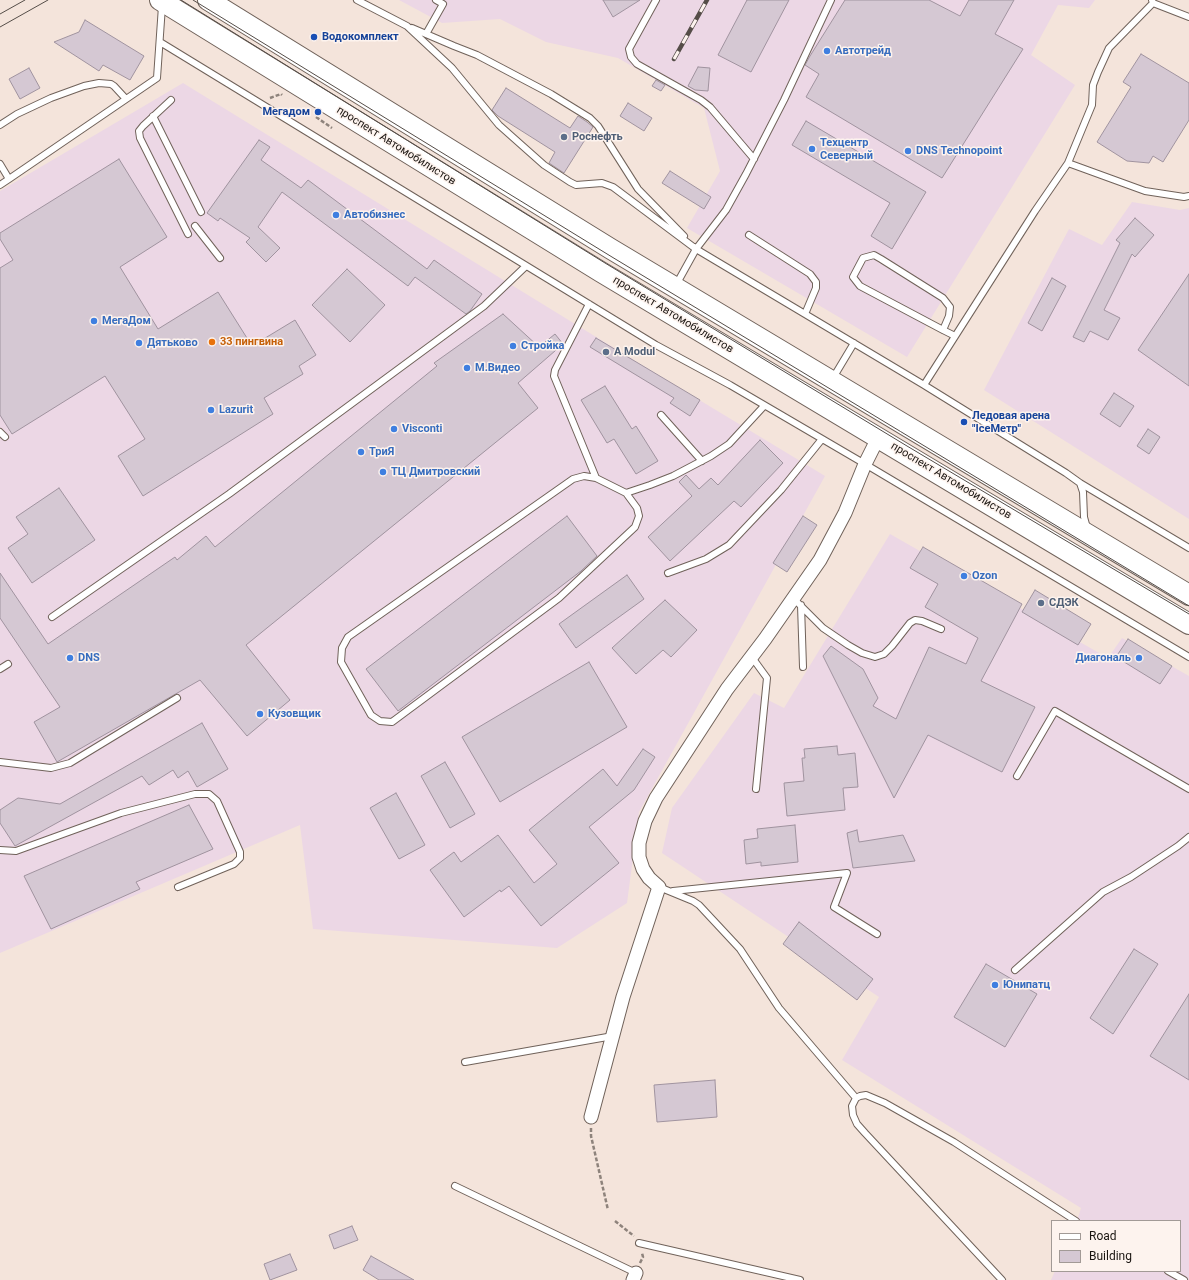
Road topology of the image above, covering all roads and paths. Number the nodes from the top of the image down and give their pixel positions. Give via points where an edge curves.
1 (208, 0) edge
2 (357, 0) edge
3 (436, 0) edge
4 (656, 0) edge
5 (831, 0) edge
6 (161, 1) edge
7 (1153, 2) edge
8 (1189, 17) edge
9 (407, 26) junction
10 (426, 34) junction
11 (160, 42) junction
12 (286, 98) dead end
13 (126, 99) junction
14 (171, 100) dead end
15 (262, 105) junction
16 (153, 116) junction
17 (314, 116) dead end
18 (0, 125) edge
19 (332, 128) dead end
20 (754, 159) junction
21 (1068, 163) junction
22 (0, 164) edge
23 (9, 179) junction
24 (0, 185) edge
25 (1189, 196) edge
26 (202, 212) dead end
27 (194, 226) dead end
28 (188, 234) dead end
29 (749, 235) dead end
30 (696, 249) junction
31 (220, 258) dead end
32 (526, 266) junction
33 (675, 287) junction
34 (589, 304) junction
35 (804, 314) junction
36 (943, 330) junction
37 (955, 336) junction
38 (854, 343) junction
39 (831, 381) junction
40 (924, 385) junction
41 (764, 406) junction
42 (661, 415) dead end
43 (0, 432) edge
44 (5, 437) dead end
45 (878, 438) junction
46 (822, 439) junction
47 (702, 461) junction
48 (865, 464) junction
49 (596, 478) junction
50 (1080, 482) junction
51 (626, 493) junction
52 (1089, 535) junction
53 (1189, 548) edge
54 (668, 573) dead end
55 (1172, 595) edge
56 (797, 601) junction
57 (52, 617) dead end
58 (1189, 624) edge
59 (941, 629) dead end
60 (751, 656) junction
61 (1189, 656) edge
62 (8, 664) dead end
63 (803, 667) dead end
64 (0, 670) edge
65 (177, 698) dead end
66 (0, 762) edge
67 (1017, 776) dead end
68 (756, 789) dead end
69 (1189, 789) edge
70 (1189, 837) edge
71 (0, 850) edge
72 (178, 887) dead end
73 (659, 887) junction
74 (671, 892) junction
75 (877, 934) dead end
76 (1015, 970) dead end
77 (613, 1036) junction
78 (466, 1062) dead end
79 (856, 1098) junction
80 (591, 1117) joint
81 (455, 1186) dead end
82 (608, 1210) dead end
83 (1074, 1220) edge
84 (639, 1242) dead end
85 (1170, 1272) edge
86 (635, 1276) edge
87 (800, 1280) edge
88 (1002, 1280) edge
89 (1184, 1280) edge

1 - 33 main road, проспект Автомобилистов
2 - 9 lane
3 - 10 lane via 443,4
4 - 20 lane via 629,49 631,57 638,64 705,103
5 - 20 lane
6 - 11 lane
6 - 45 main road, проспект Автомобилистов via 601,272
7 - 8 lane
7 - 21 lane via 1109,48 1093,85 1092,105
9 - 10 lane
9 - 30 lane via 452,68 499,125 544,165 576,185 602,183 613,187
10 - 30 lane via 477,55 590,118 598,126 638,189
11 - 13 lane via 157,78
11 - 15 lane
12 - 15 path via 281,94 268,99
13 - 18 lane via 111,84 84,86 16,114
13 - 23 lane
14 - 16 lane
15 - 32 lane
16 - 26 lane
16 - 28 lane via 139,132 140,138
17 - 19 path
20 - 30 lane via 726,210
21 - 25 lane via 1145,191 1184,198
21 - 37 lane
22 - 23 lane
23 - 24 lane
27 - 31 lane
29 - 35 lane via 810,274 816,282 816,288
30 - 33 lane
30 - 35 lane
32 - 34 lane
32 - 57 lane via 484,306 229,494
33 - 39 main road, проспект Автомобилистов
34 - 41 lane
34 - 49 lane via 554,376
35 - 38 lane
36 - 36 lane via 860,286 853,277 863,258 874,255 943,298 950,307
36 - 37 lane
37 - 40 lane
38 - 39 lane
38 - 40 lane
39 - 52 main road, проспект Автомобилистов
40 - 50 lane
41 - 46 lane
41 - 47 lane via 729,444
42 - 47 lane
43 - 44 lane
45 - 48 street
45 - 55 main road, проспект Автомобилистов
46 - 48 lane
46 - 54 lane via 781,490 729,545 706,559
47 - 51 lane via 673,476
48 - 56 street via 845,513
48 - 61 lane
49 - 51 lane
49 - 51 lane via 584,476 573,479 348,637 342,648 341,662 371,715 380,721 392,722 559,598 636,527 639,516 637,508
50 - 52 lane
50 - 53 lane
52 - 55 main road, проспект Автомобилистов
55 - 58 main road, проспект Автомобилистов
56 - 59 lane via 823,628 862,653 875,657 884,654 915,620
56 - 60 street
56 - 63 lane
60 - 68 lane via 767,678
60 - 73 street via 660,792 645,821 639,843 639,857 649,878
62 - 64 lane
65 - 66 lane via 70,763 51,768
67 - 69 lane via 1055,711
70 - 76 lane via 1131,877 1103,892
71 - 72 lane via 16,851 121,813 195,794 210,794 217,801 240,852 240,858 234,864
73 - 74 lane
73 - 77 street
74 - 75 lane via 847,873 834,907
74 - 79 lane via 699,905 740,949 779,1008
77 - 78 lane
77 - 80 street
79 - 83 lane via 866,1095 885,1103 954,1142
79 - 88 lane via 852,1106 853,1115 864,1133
80 - 82 path via 591,1136
81 - 86 lane
84 - 87 lane
85 - 89 lane

